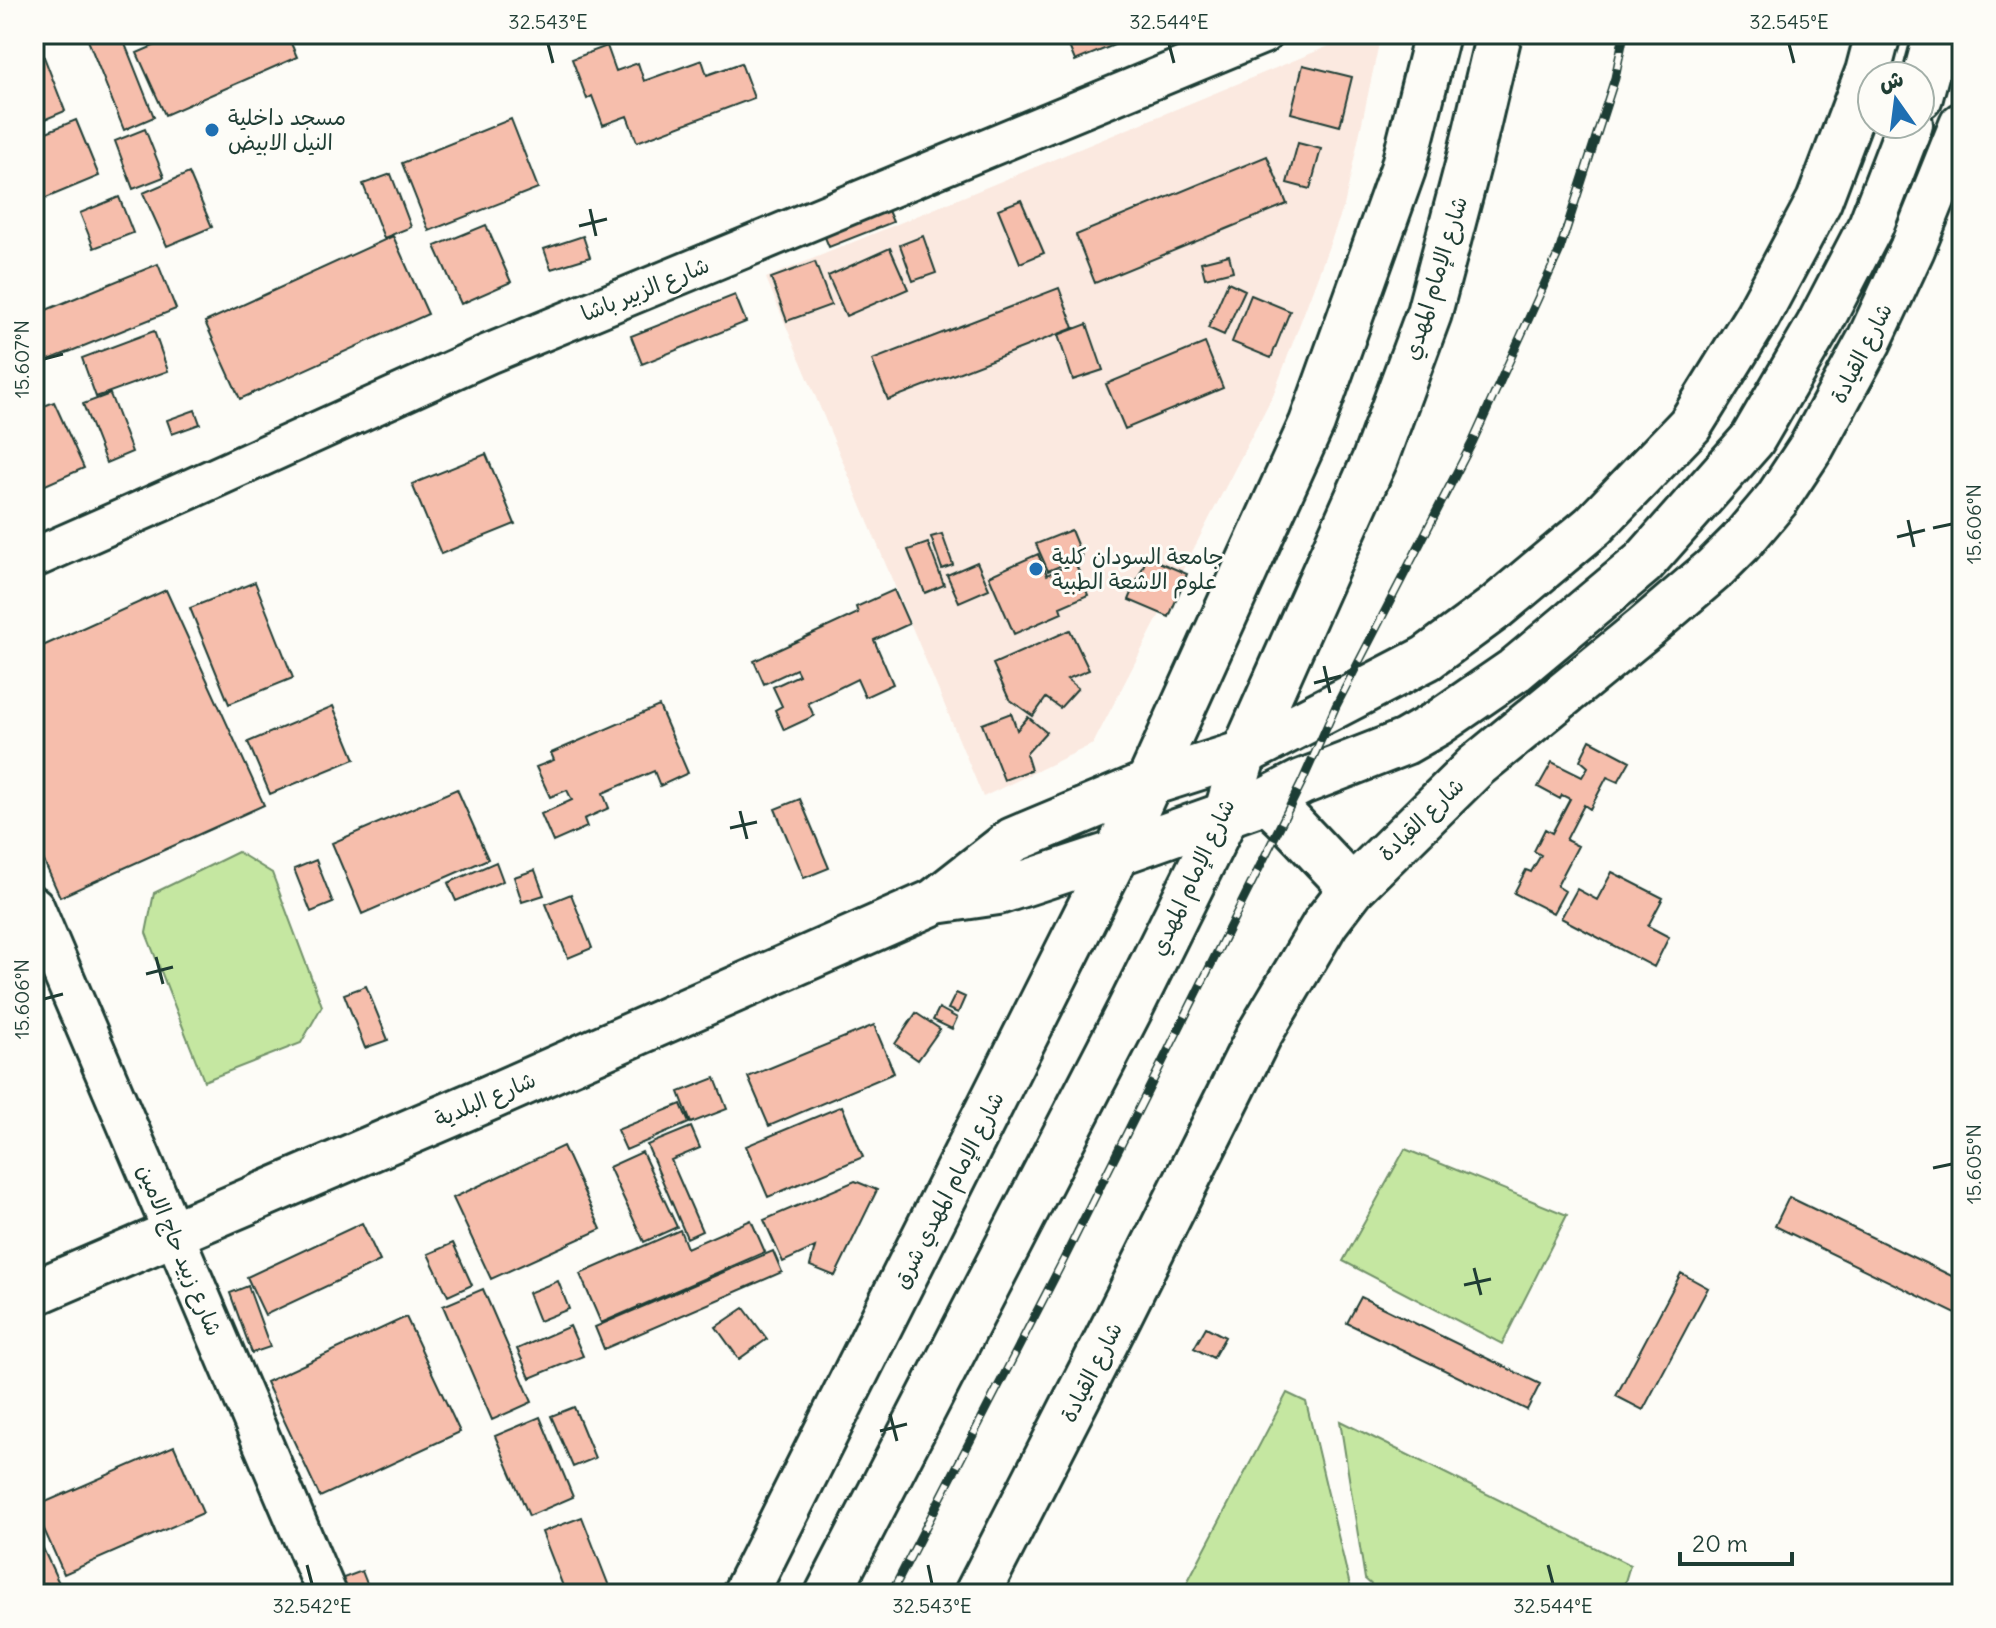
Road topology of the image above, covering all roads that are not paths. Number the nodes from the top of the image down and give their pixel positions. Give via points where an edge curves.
1 (1263, 34) edge
2 (1437, 34) edge
3 (1499, 34) edge
4 (1878, 34) edge
5 (1937, 34) edge
6 (1930, 60) edge
7 (1962, 125) edge
8 (1904, 140) edge
9 (34, 558) edge
10 (1244, 753) junction
11 (1147, 784) junction
12 (1267, 800) junction
13 (1226, 815) junction
14 (1117, 853) junction
15 (1352, 888) junction
16 (934, 902) junction
17 (34, 906) edge
18 (173, 1233) junction
19 (34, 1293) edge
20 (327, 1594) edge
21 (745, 1594) edge
22 (828, 1594) edge
23 (977, 1594) edge

1 - 9 street, شارع الزبير باشا via 488,354
2 - 11 main road via 1403,169 1312,423
3 - 10 main road, شارع الإمام المهدي via 1429,313 1375,459
4 - 10 main road via 1819,201 1758,315 1690,425 1593,526 1495,608 1427,658
5 - 6 main road
7 - 15 main road, شارع القيادة via 1869,341 1777,499 1714,569 1476,766
8 - 12 main road via 1871,225 1752,440 1643,563 1515,670 1438,723
10 - 11 main road
10 - 13 main road, شارع الإمام المهدي
11 - 14 main road, شارع الإمام المهدي شرق
11 - 16 main road via 1013,840
12 - 13 main road
12 - 15 main road
13 - 14 main road
13 - 22 main road, شارع الإمام المهدي
14 - 16 main road via 998,892
14 - 21 main road, شارع الإمام المهدي شرق
15 - 23 main road, شارع القيادة via 1259,1035
16 - 18 main road, شارع البلدية
17 - 18 street, شارع زبيد حاج الامين
18 - 19 main road, شارع البلدية
18 - 20 street, شارع زبيد حاج الامين

